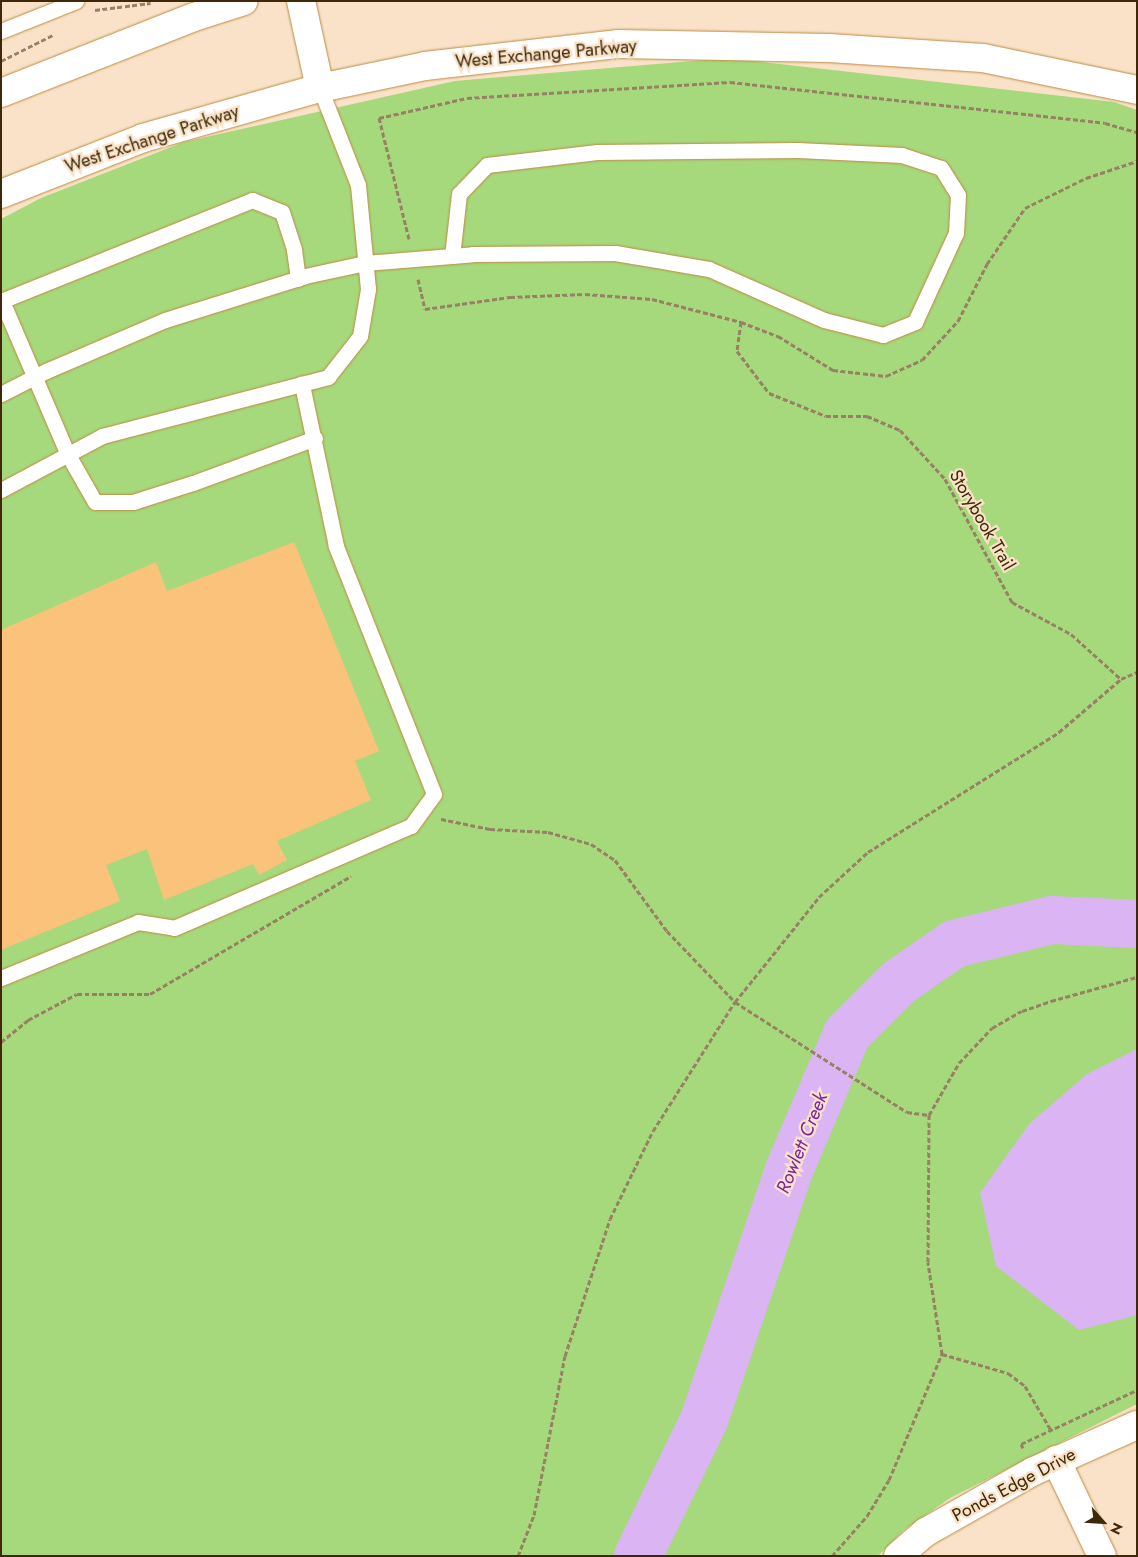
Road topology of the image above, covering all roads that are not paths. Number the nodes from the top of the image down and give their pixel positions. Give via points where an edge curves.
1 (76, 1) edge
2 (244, 1) edge
3 (301, 1) edge
4 (1, 32) edge
5 (320, 88) junction
6 (1137, 90) edge
7 (1, 92) edge
8 (1, 194) edge
9 (452, 256) junction
10 (365, 263) junction
11 (298, 279) junction
12 (2, 301) edge
13 (34, 376) junction
14 (302, 384) junction
15 (1, 394) edge
16 (314, 438) junction
17 (67, 453) junction
18 (1, 490) edge
19 (1, 978) edge
20 (1137, 1424) edge
21 (1056, 1460) junction
22 (898, 1556) edge
23 (1102, 1556) edge

1 - 4 lane
2 - 7 main road via 194,17
3 - 5 main road
5 - 6 main road, West Exchange Parkway via 425,66 619,44 829,48 983,58
5 - 8 main road, West Exchange Parkway via 143,138
5 - 10 lane via 358,185
9 - 9 lane via 615,253 709,269 824,320 883,335 915,322 956,233 958,195 941,168 902,155 797,150 596,152 487,165 459,194
9 - 10 lane
10 - 11 lane
10 - 14 lane via 368,289 360,336 328,377
11 - 12 lane via 294,250 282,212 252,200
11 - 13 lane via 165,320
12 - 13 lane
13 - 15 lane
13 - 17 lane
14 - 16 lane
14 - 17 lane via 102,436
16 - 17 lane via 133,502 95,502
16 - 19 lane via 336,546 434,794 411,826 174,928 138,922
17 - 18 lane
20 - 21 main road, Ponds Edge Drive
21 - 22 main road, Ponds Edge Drive via 926,1532
21 - 23 main road

